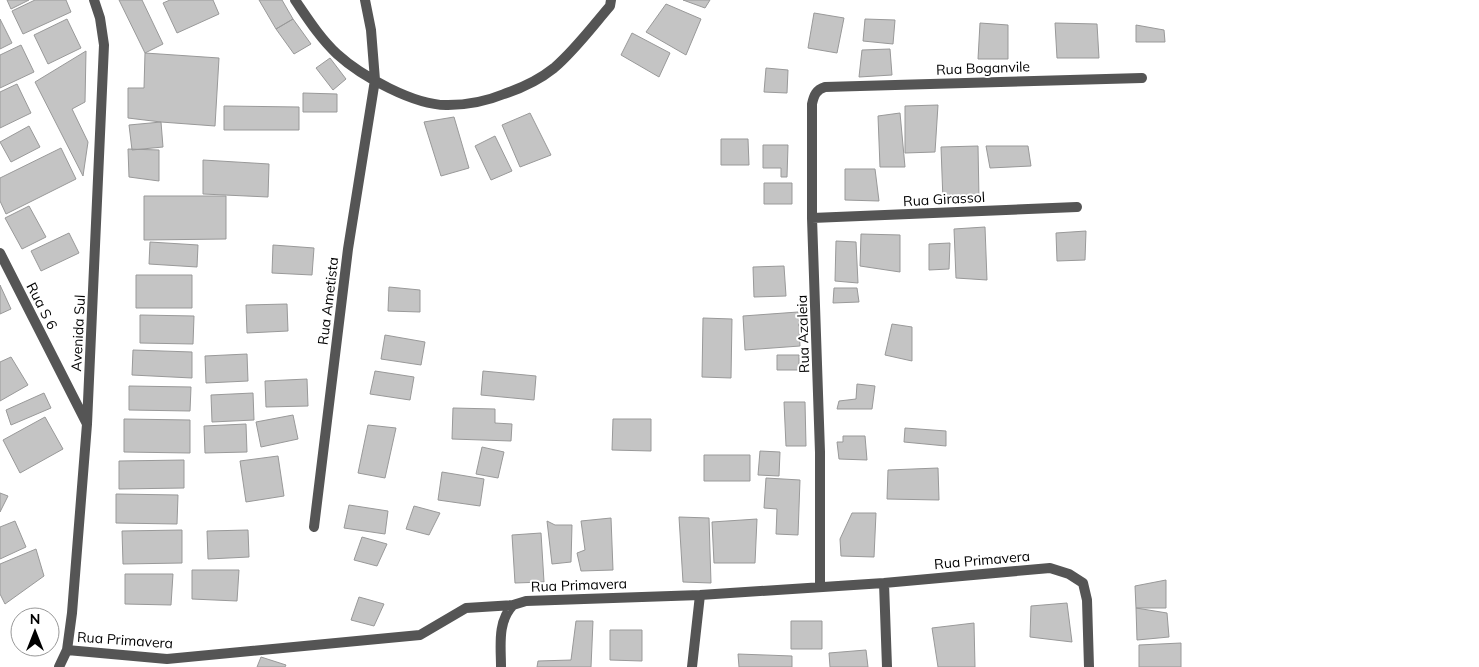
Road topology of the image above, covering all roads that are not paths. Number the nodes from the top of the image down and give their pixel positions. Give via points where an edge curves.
1 (94, 0) edge
2 (295, 0) edge
3 (365, 0) edge
4 (611, 0) edge
5 (1142, 78) dead end
6 (374, 80) junction
7 (825, 87) joint
8 (1078, 207) dead end
9 (812, 218) junction
10 (0, 253) edge
11 (87, 424) junction
12 (314, 527) dead end
13 (884, 583) junction
14 (820, 586) junction
15 (700, 595) junction
16 (512, 605) junction
17 (67, 650) junction
18 (59, 667) edge
19 (501, 667) edge
20 (692, 667) edge
21 (887, 667) edge
22 (1089, 667) edge

1 - 11 street, Avenida Sul via 104,45
2 - 6 street via 338,54
3 - 6 street, Rua Ametista
4 - 6 street via 610,6 554,68 526,86 488,100 448,106 416,101
5 - 7 street, Rua Boganvile
6 - 12 street, Rua Ametista via 348,249
7 - 9 street, Rua Azaleia via 818,89 812,104
8 - 9 street, Rua Girassol
9 - 14 street, Rua Azaleia via 820,452
10 - 11 street, Rua S 6
11 - 17 street, Avenida Sul
13 - 14 street, Rua Primavera
13 - 21 street
13 - 22 street, Rua Primavera via 1050,568 1070,574 1083,583 1087,600
14 - 15 street, Rua Primavera
15 - 16 street, Rua Primavera via 526,601
15 - 20 street
16 - 17 street, Rua Primavera via 466,608 420,635 167,659
16 - 19 street via 502,620
17 - 18 street, Avenida Sul

